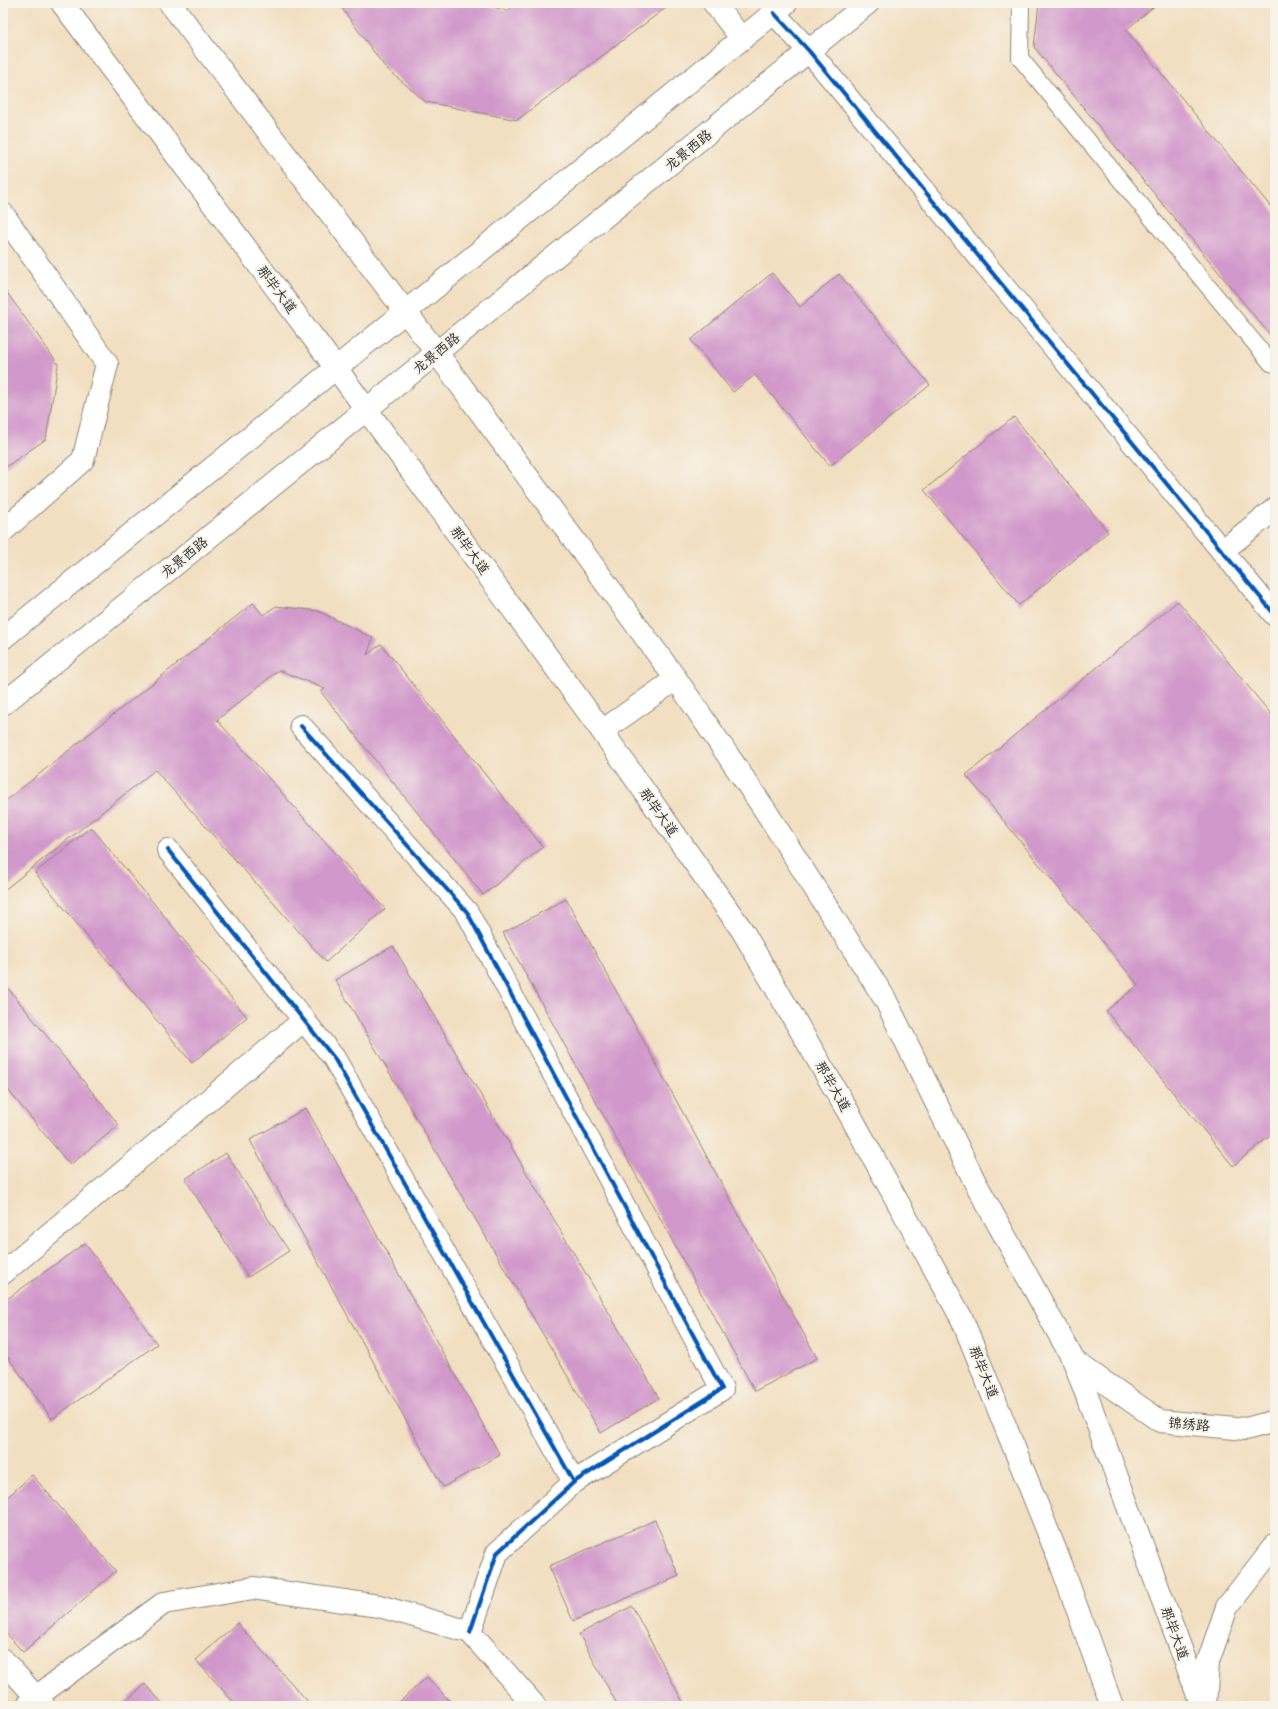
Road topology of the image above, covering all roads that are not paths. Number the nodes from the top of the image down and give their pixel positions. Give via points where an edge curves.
1 (62, 3) edge
2 (170, 3) edge
3 (714, 3) edge
4 (868, 3) edge
5 (1021, 3) edge
6 (780, 8) edge
7 (742, 39) junction
8 (809, 51) junction
9 (3, 214) edge
10 (405, 312) junction
11 (436, 353) junction
12 (1275, 364) edge
13 (336, 368) junction
14 (367, 410) junction
15 (1275, 509) edge
16 (3, 531) edge
17 (1222, 551) junction
18 (1275, 615) edge
19 (3, 638) edge
20 (676, 679) junction
21 (3, 704) edge
22 (301, 726) dead end
23 (602, 731) junction
24 (168, 850) dead end
25 (304, 1020) junction
26 (3, 1273) edge
27 (1074, 1361) junction
28 (1275, 1421) edge
29 (574, 1482) junction
30 (1275, 1545) edge
31 (470, 1632) junction
32 (3, 1660) edge
33 (36, 1703) edge
34 (534, 1706) edge
35 (1112, 1706) edge
36 (1202, 1706) edge
37 (1205, 1706) edge

1 - 13 main road, 那毕大道
2 - 10 main road, 那毕大道
3 - 7 main road
4 - 8 main road, 龙景西路
5 - 12 lane via 1020,58 1271,363
6 - 7 main road
6 - 8 main road
7 - 10 main road
8 - 11 main road, 龙景西路
8 - 17 main road
9 - 16 main road via 107,364 83,460
10 - 11 main road, 那毕大道
10 - 13 main road
11 - 14 main road, 龙景西路
11 - 20 main road, 那毕大道
13 - 14 main road, 那毕大道
13 - 19 main road
14 - 21 main road, 龙景西路
14 - 23 main road, 那毕大道
15 - 17 main road
17 - 18 main road
20 - 23 main road
20 - 27 main road, 那毕大道 via 765,810 885,998 975,1182
22 - 29 main road via 467,912 722,1389
23 - 35 main road, 那毕大道 via 742,930 850,1115 962,1318 1061,1564
24 - 25 main road
25 - 26 main road
25 - 29 main road via 334,1058
27 - 28 main road, 锦绣路 via 1160,1421 1246,1428
27 - 36 main road, 那毕大道
29 - 31 main road via 496,1553
30 - 37 main road via 1226,1608 1208,1662
31 - 33 main road via 380,1606 253,1588 164,1603
31 - 34 main road
32 - 33 main road

